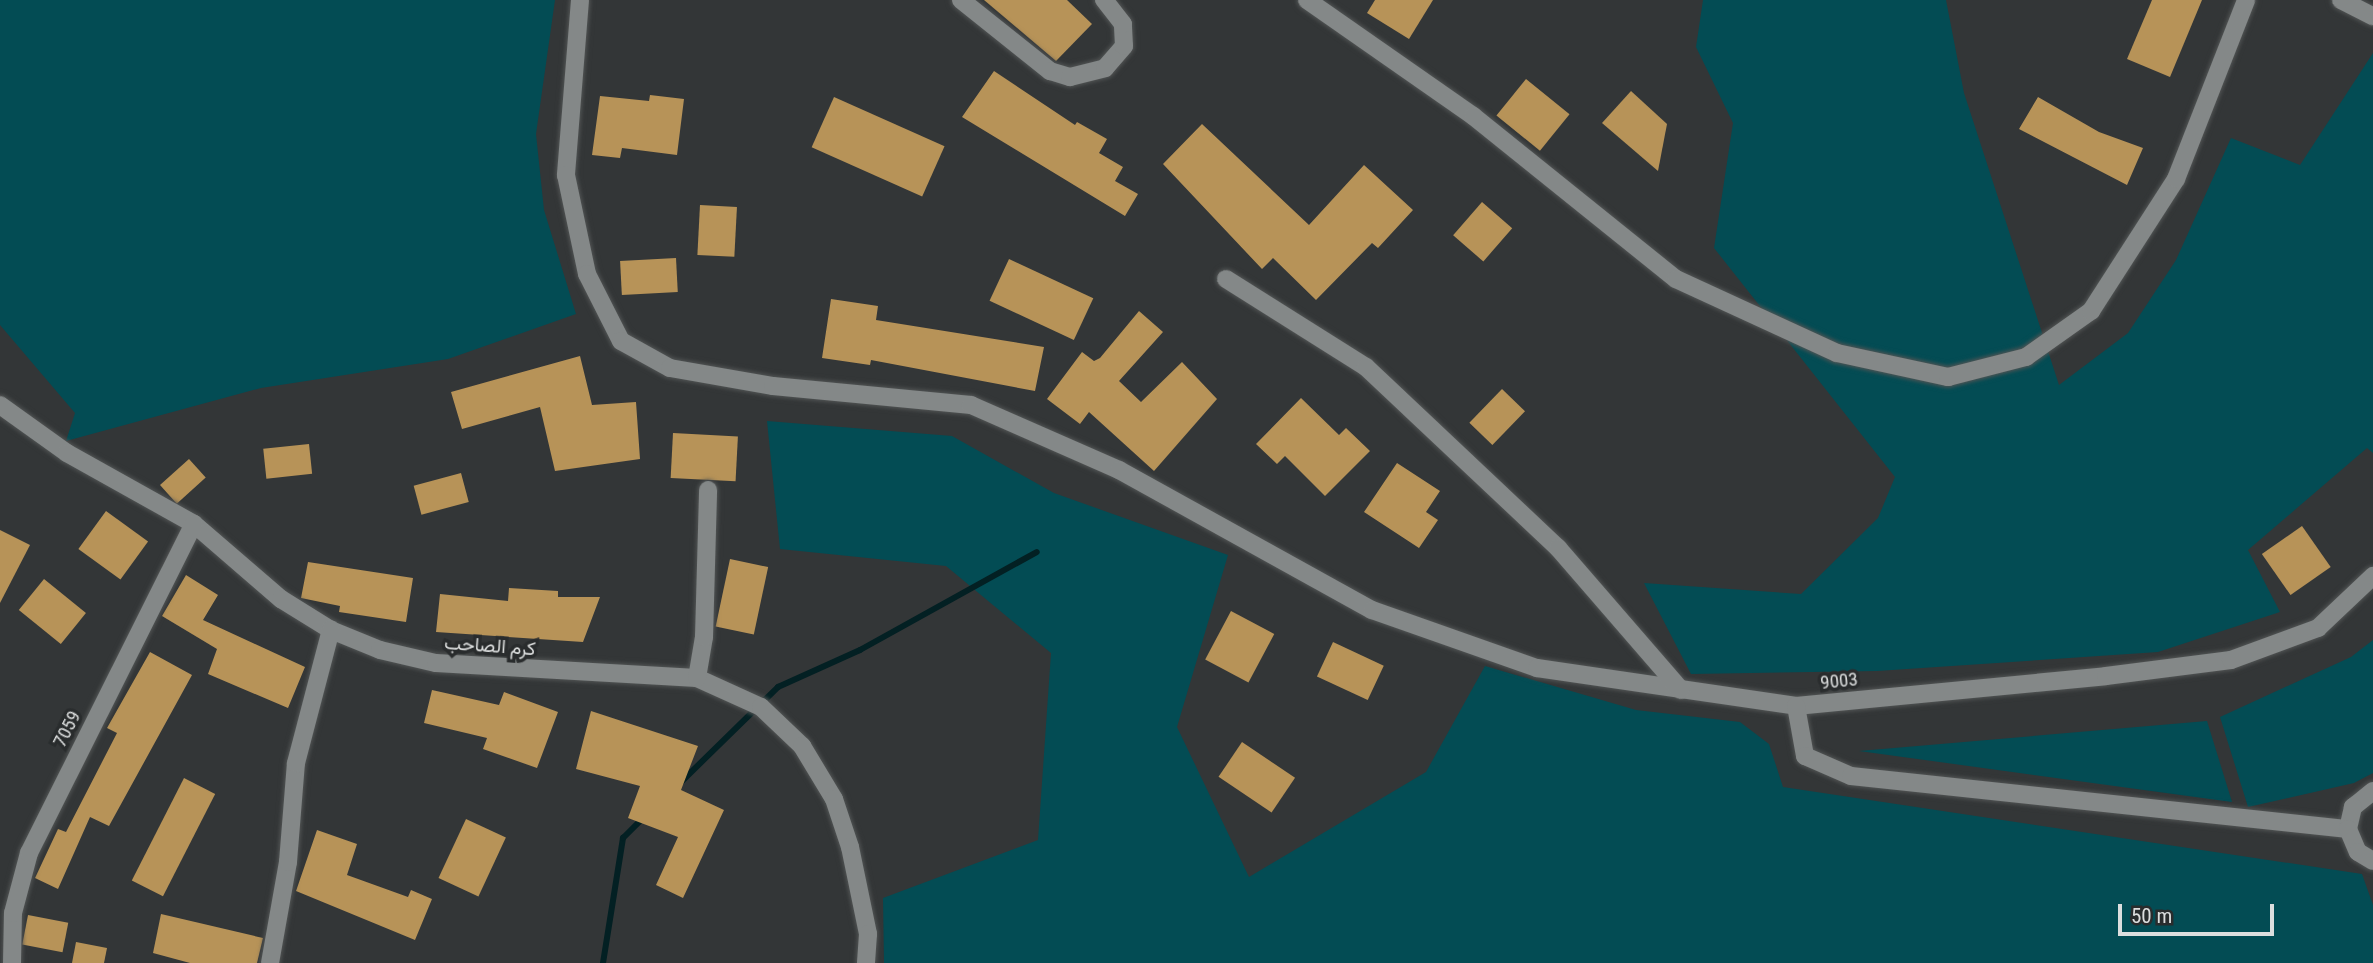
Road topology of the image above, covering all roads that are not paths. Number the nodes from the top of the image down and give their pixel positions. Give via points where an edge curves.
1 (580, 0) edge
2 (961, 0) edge
3 (1104, 0) edge
4 (1307, 0) edge
5 (2246, 0) edge
6 (2340, 0) edge
7 (2373, 16) edge
8 (1226, 279) dead end
9 (0, 405) edge
10 (708, 490) dead end
11 (194, 524) junction
12 (2373, 576) edge
13 (331, 630) junction
14 (697, 678) junction
15 (1681, 691) junction
16 (1796, 706) junction
17 (2373, 791) edge
18 (2348, 829) junction
19 (2373, 861) edge
20 (12, 963) edge
21 (270, 963) edge
22 (866, 963) edge

1 - 15 street via 566,174 587,274 621,341 670,369 773,386 971,405 1119,470 1372,610 1537,668
2 - 3 street via 1050,71 1070,77 1105,68 1124,46 1123,24
4 - 5 street via 1473,116 1675,279 1838,353 1948,377 2026,357 2091,311 2176,180
6 - 7 street
8 - 15 street via 1366,367 1558,548
9 - 11 street, كرم الصاحب via 67,453
10 - 14 street via 704,637
11 - 13 street, كرم الصاحب via 232,561
11 - 20 street, 7059 via 29,853 13,912
12 - 16 street, 9003 via 2318,628 2231,660
13 - 14 street, كرم الصاحب via 436,663
13 - 21 street via 296,763 288,862
14 - 22 street, كرم الصاحب via 761,707 802,746 834,799 850,847 868,934
15 - 16 street
16 - 18 street, 9003 via 1805,756 1851,776
17 - 18 street via 2353,807
18 - 19 street via 2358,852

